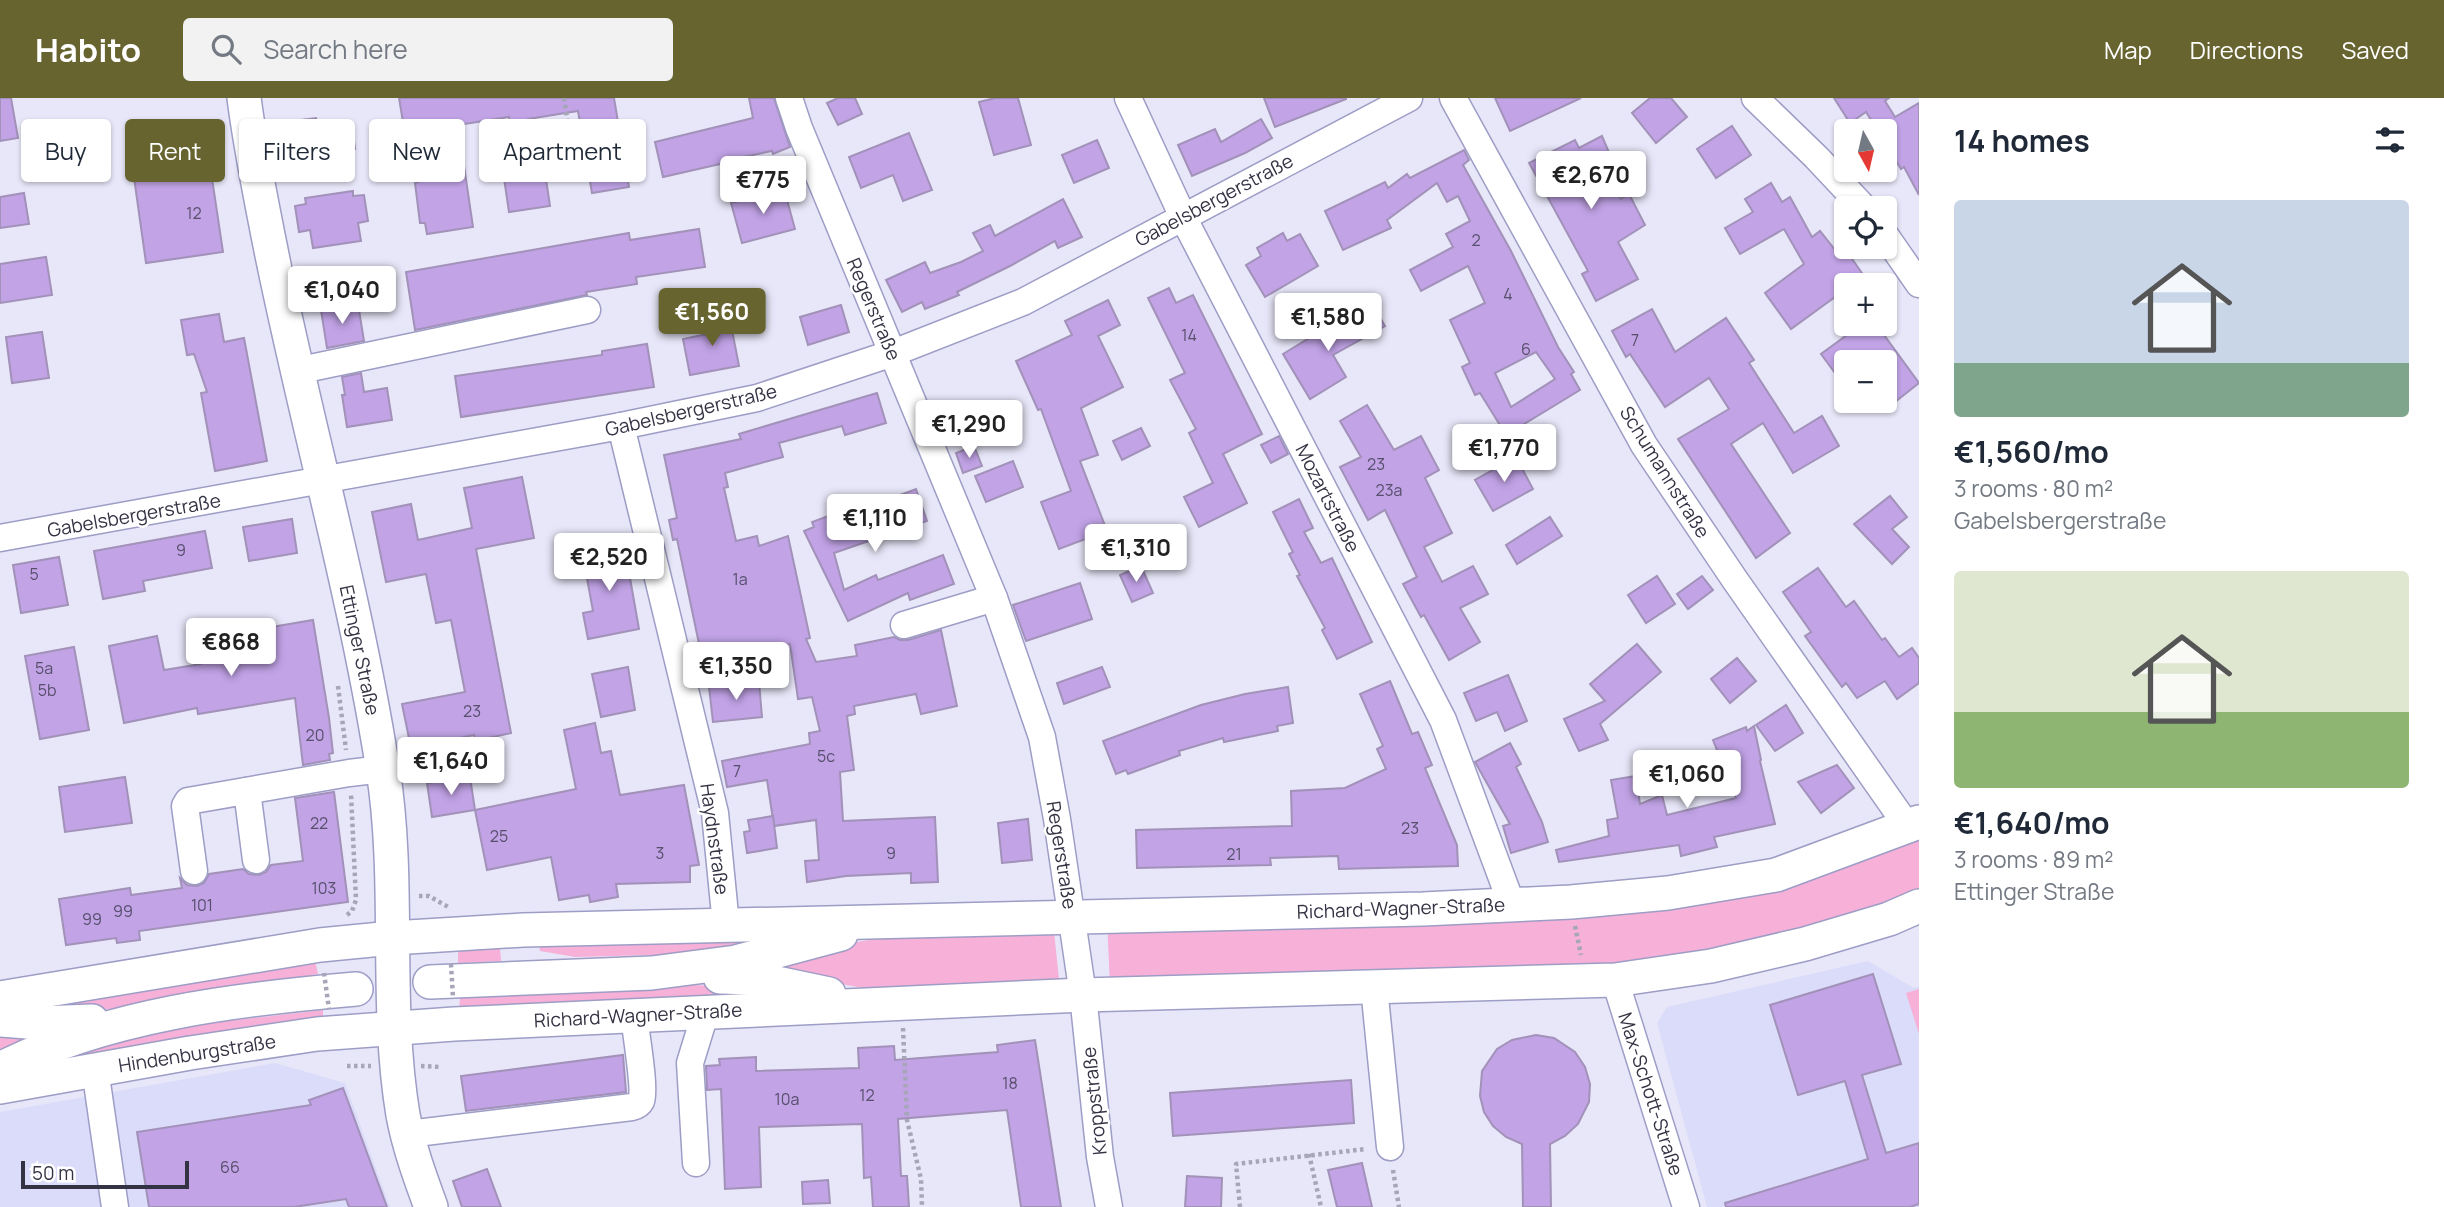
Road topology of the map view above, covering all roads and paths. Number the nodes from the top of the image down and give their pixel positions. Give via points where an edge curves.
1 (244, 98) edge
2 (564, 98) edge
3 (789, 98) edge
4 (1128, 98) edge
5 (1409, 98) edge
6 (1453, 98) edge
7 (1755, 98) edge
8 (567, 119) edge
9 (1852, 196) edge
10 (1183, 217) junction
11 (1897, 252) edge
12 (1919, 284) edge
13 (587, 310) dead end
14 (893, 354) junction
15 (296, 371) junction
16 (621, 426) junction
17 (322, 482) junction
18 (0, 538) edge
19 (994, 598) junction
20 (904, 625) dead end
21 (336, 678) dead end
22 (383, 769) junction
23 (349, 773) junction
24 (247, 791) junction
25 (1914, 824) edge
26 (256, 860) dead end
27 (194, 871) dead end
28 (1571, 902) junction
29 (1512, 905) junction
30 (1919, 906) edge
31 (1072, 917) junction
32 (343, 918) dead end
33 (872, 922) junction
34 (726, 925) junction
35 (392, 937) junction
36 (652, 973) junction
37 (324, 974) dead end
38 (445, 981) dead end
39 (1600, 981) junction
40 (1374, 987) junction
41 (356, 989) dead end
42 (1083, 995) junction
43 (0, 998) edge
44 (891, 1003) junction
45 (329, 1009) dead end
46 (706, 1012) junction
47 (634, 1014) junction
48 (0, 1020) edge
49 (126, 1022) junction
50 (396, 1028) junction
51 (0, 1069) edge
52 (95, 1069) junction
53 (0, 1087) edge
54 (408, 1135) junction
55 (1390, 1147) junction
56 (1309, 1154) junction
57 (696, 1163) dead end
58 (115, 1207) edge
59 (431, 1207) edge
60 (922, 1207) edge
61 (1108, 1207) edge
62 (1240, 1207) edge
63 (1321, 1207) edge
64 (1399, 1207) edge
65 (1686, 1207) edge

1 - 15 main road, Ettinger Straße
2 - 8 path
3 - 14 street, Regerstraße
4 - 10 street, Mozartstraße
5 - 10 street, Gabelsbergerstraße
6 - 25 street, Schumannstraße via 1644,446 1735,580
7 - 9 street
10 - 14 street, Gabelsbergerstraße via 1023,302
10 - 29 street, Mozartstraße via 1443,720
11 - 12 street
13 - 15 street
14 - 16 street, Gabelsbergerstraße via 757,398
14 - 19 street, Regerstraße
15 - 17 main road, Ettinger Straße
16 - 17 street, Gabelsbergerstraße
16 - 34 street, Haydnstraße via 715,813
17 - 18 street, Gabelsbergerstraße
17 - 22 main road, Ettinger Straße via 372,699
19 - 20 street
19 - 31 street, Regerstraße via 1042,737
21 - 23 path
22 - 23 street
22 - 35 main road, Ettinger Straße via 391,832
23 - 24 street
23 - 32 path via 356,900
24 - 26 street
24 - 27 street via 188,801
25 - 28 main road, Richard-Wagner-Straße via 1776,875 1668,893
28 - 29 main road, Richard-Wagner-Straße
28 - 39 path
29 - 31 main road, Richard-Wagner-Straße
30 - 39 main road, Richard-Wagner-Straße via 1805,944 1711,966
31 - 33 main road, Richard-Wagner-Straße
31 - 42 street, Regerstraße
33 - 34 main road, Richard-Wagner-Straße
33 - 36 main road, Richard-Wagner-Straße via 762,957
34 - 35 main road, Richard-Wagner-Straße
35 - 43 main road
35 - 50 main road, Ettinger Straße
36 - 38 main road, Richard-Wagner-Straße
36 - 44 main road, Richard-Wagner-Straße via 753,978
37 - 45 path, bridge
39 - 40 main road, Richard-Wagner-Straße
39 - 65 street, Max-Schott-Straße
40 - 42 main road, Richard-Wagner-Straße
40 - 55 street
41 - 49 main road, Hindenburgstraße
42 - 44 main road, Richard-Wagner-Straße
42 - 61 street, Kroppstraße
44 - 46 main road, Richard-Wagner-Straße
44 - 60 path
46 - 47 main road, Richard-Wagner-Straße
46 - 57 street via 690,1063
47 - 50 main road, Richard-Wagner-Straße
47 - 54 street via 639,1105
48 - 49 main road, Hindenburgstraße
49 - 51 main road, Hindenburgstraße
50 - 52 main road, Hindenburgstraße via 317,1034
50 - 54 main road, Ettinger Straße
52 - 53 main road, Hindenburgstraße
52 - 58 street
54 - 59 main road, Ettinger Straße
55 - 56 path
55 - 64 path
56 - 62 path via 1236,1164
56 - 63 path

